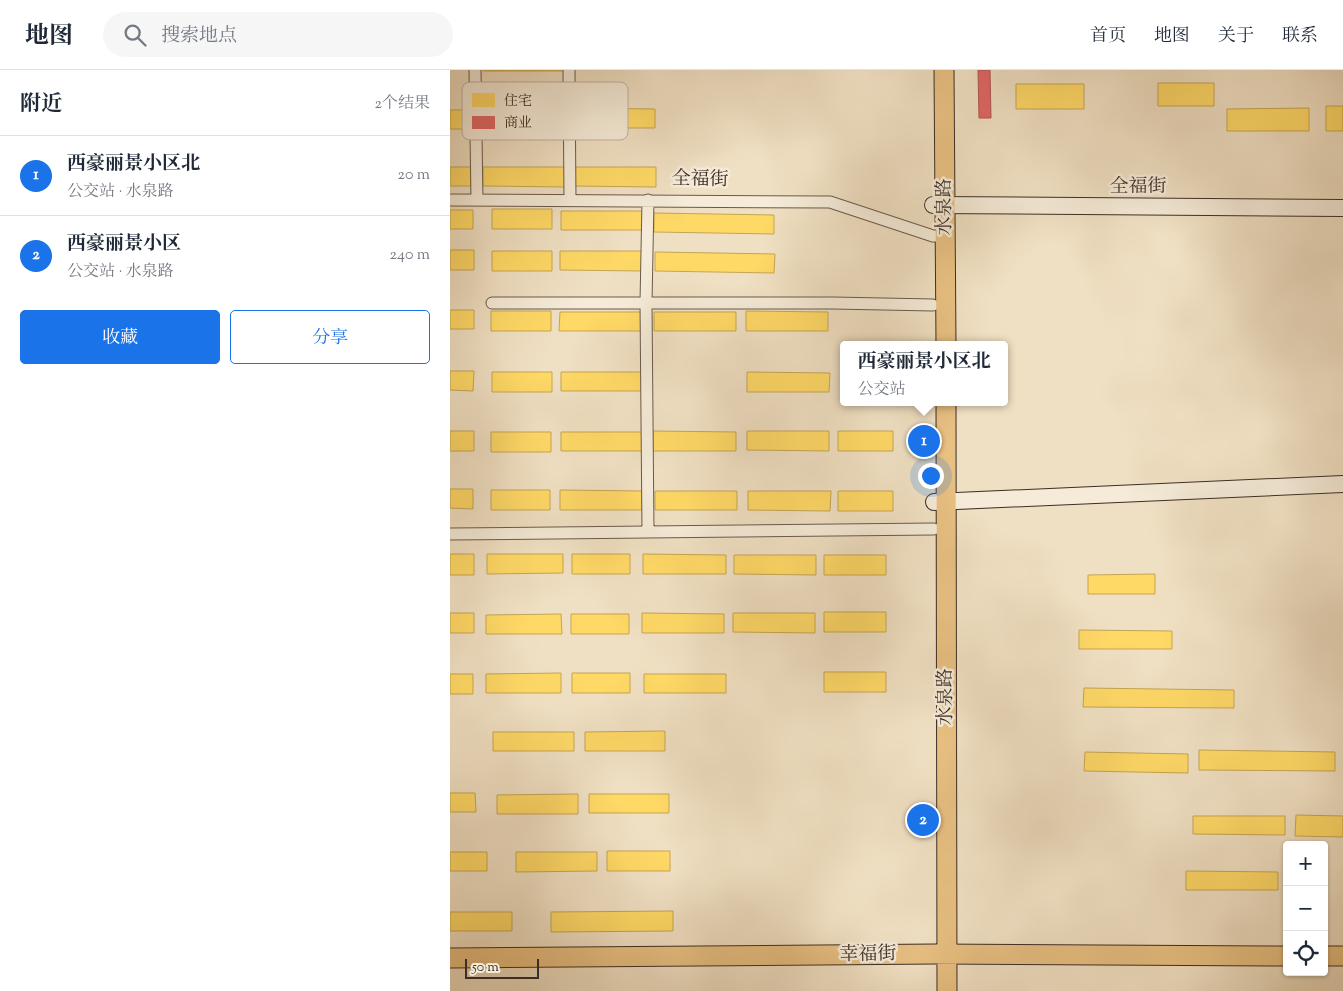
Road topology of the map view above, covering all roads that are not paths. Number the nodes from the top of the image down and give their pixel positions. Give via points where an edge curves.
1 (932, 70) edge
2 (944, 70) edge
3 (476, 140) edge
4 (570, 140) edge
5 (450, 200) edge
6 (476, 200) junction
7 (570, 200) junction
8 (648, 200) junction
9 (939, 206) junction
10 (1343, 208) edge
11 (939, 236) junction
12 (492, 303) dead end
13 (646, 303) junction
14 (933, 305) junction
15 (933, 341) edge
16 (946, 341) edge
17 (934, 406) edge
18 (946, 406) edge
19 (1343, 484) edge
20 (940, 502) junction
21 (934, 529) junction
22 (648, 532) junction
23 (450, 534) edge
24 (1283, 956) edge
25 (1328, 956) edge
26 (1343, 956) edge
27 (450, 958) edge
28 (941, 960) junction
29 (1283, 966) edge
30 (1328, 966) edge
31 (1343, 966) edge
32 (450, 968) edge
33 (936, 991) edge
34 (947, 991) edge

1 - 9 main road, 水泉路
2 - 9 main road, 水泉路
3 - 6 street
4 - 7 street
5 - 6 street, 全福街
6 - 7 street, 全福街
7 - 8 street, 全福街
8 - 11 street, 全福街 via 830,202
8 - 13 street
9 - 10 street, 全福街
9 - 11 main road, 水泉路
11 - 14 main road, 水泉路
11 - 16 main road, 水泉路
12 - 13 street
13 - 14 street
13 - 22 street
14 - 15 main road, 水泉路
17 - 20 main road, 水泉路
18 - 20 main road, 水泉路
19 - 20 street
20 - 21 main road, 水泉路
20 - 28 main road, 水泉路
21 - 22 street
21 - 28 main road, 水泉路
22 - 23 street
24 - 28 main road, 幸福街
25 - 26 main road
27 - 28 main road, 幸福街
28 - 29 main road, 幸福街
28 - 32 main road, 幸福街
28 - 33 main road, 水泉路
28 - 34 main road, 水泉路
30 - 31 main road

